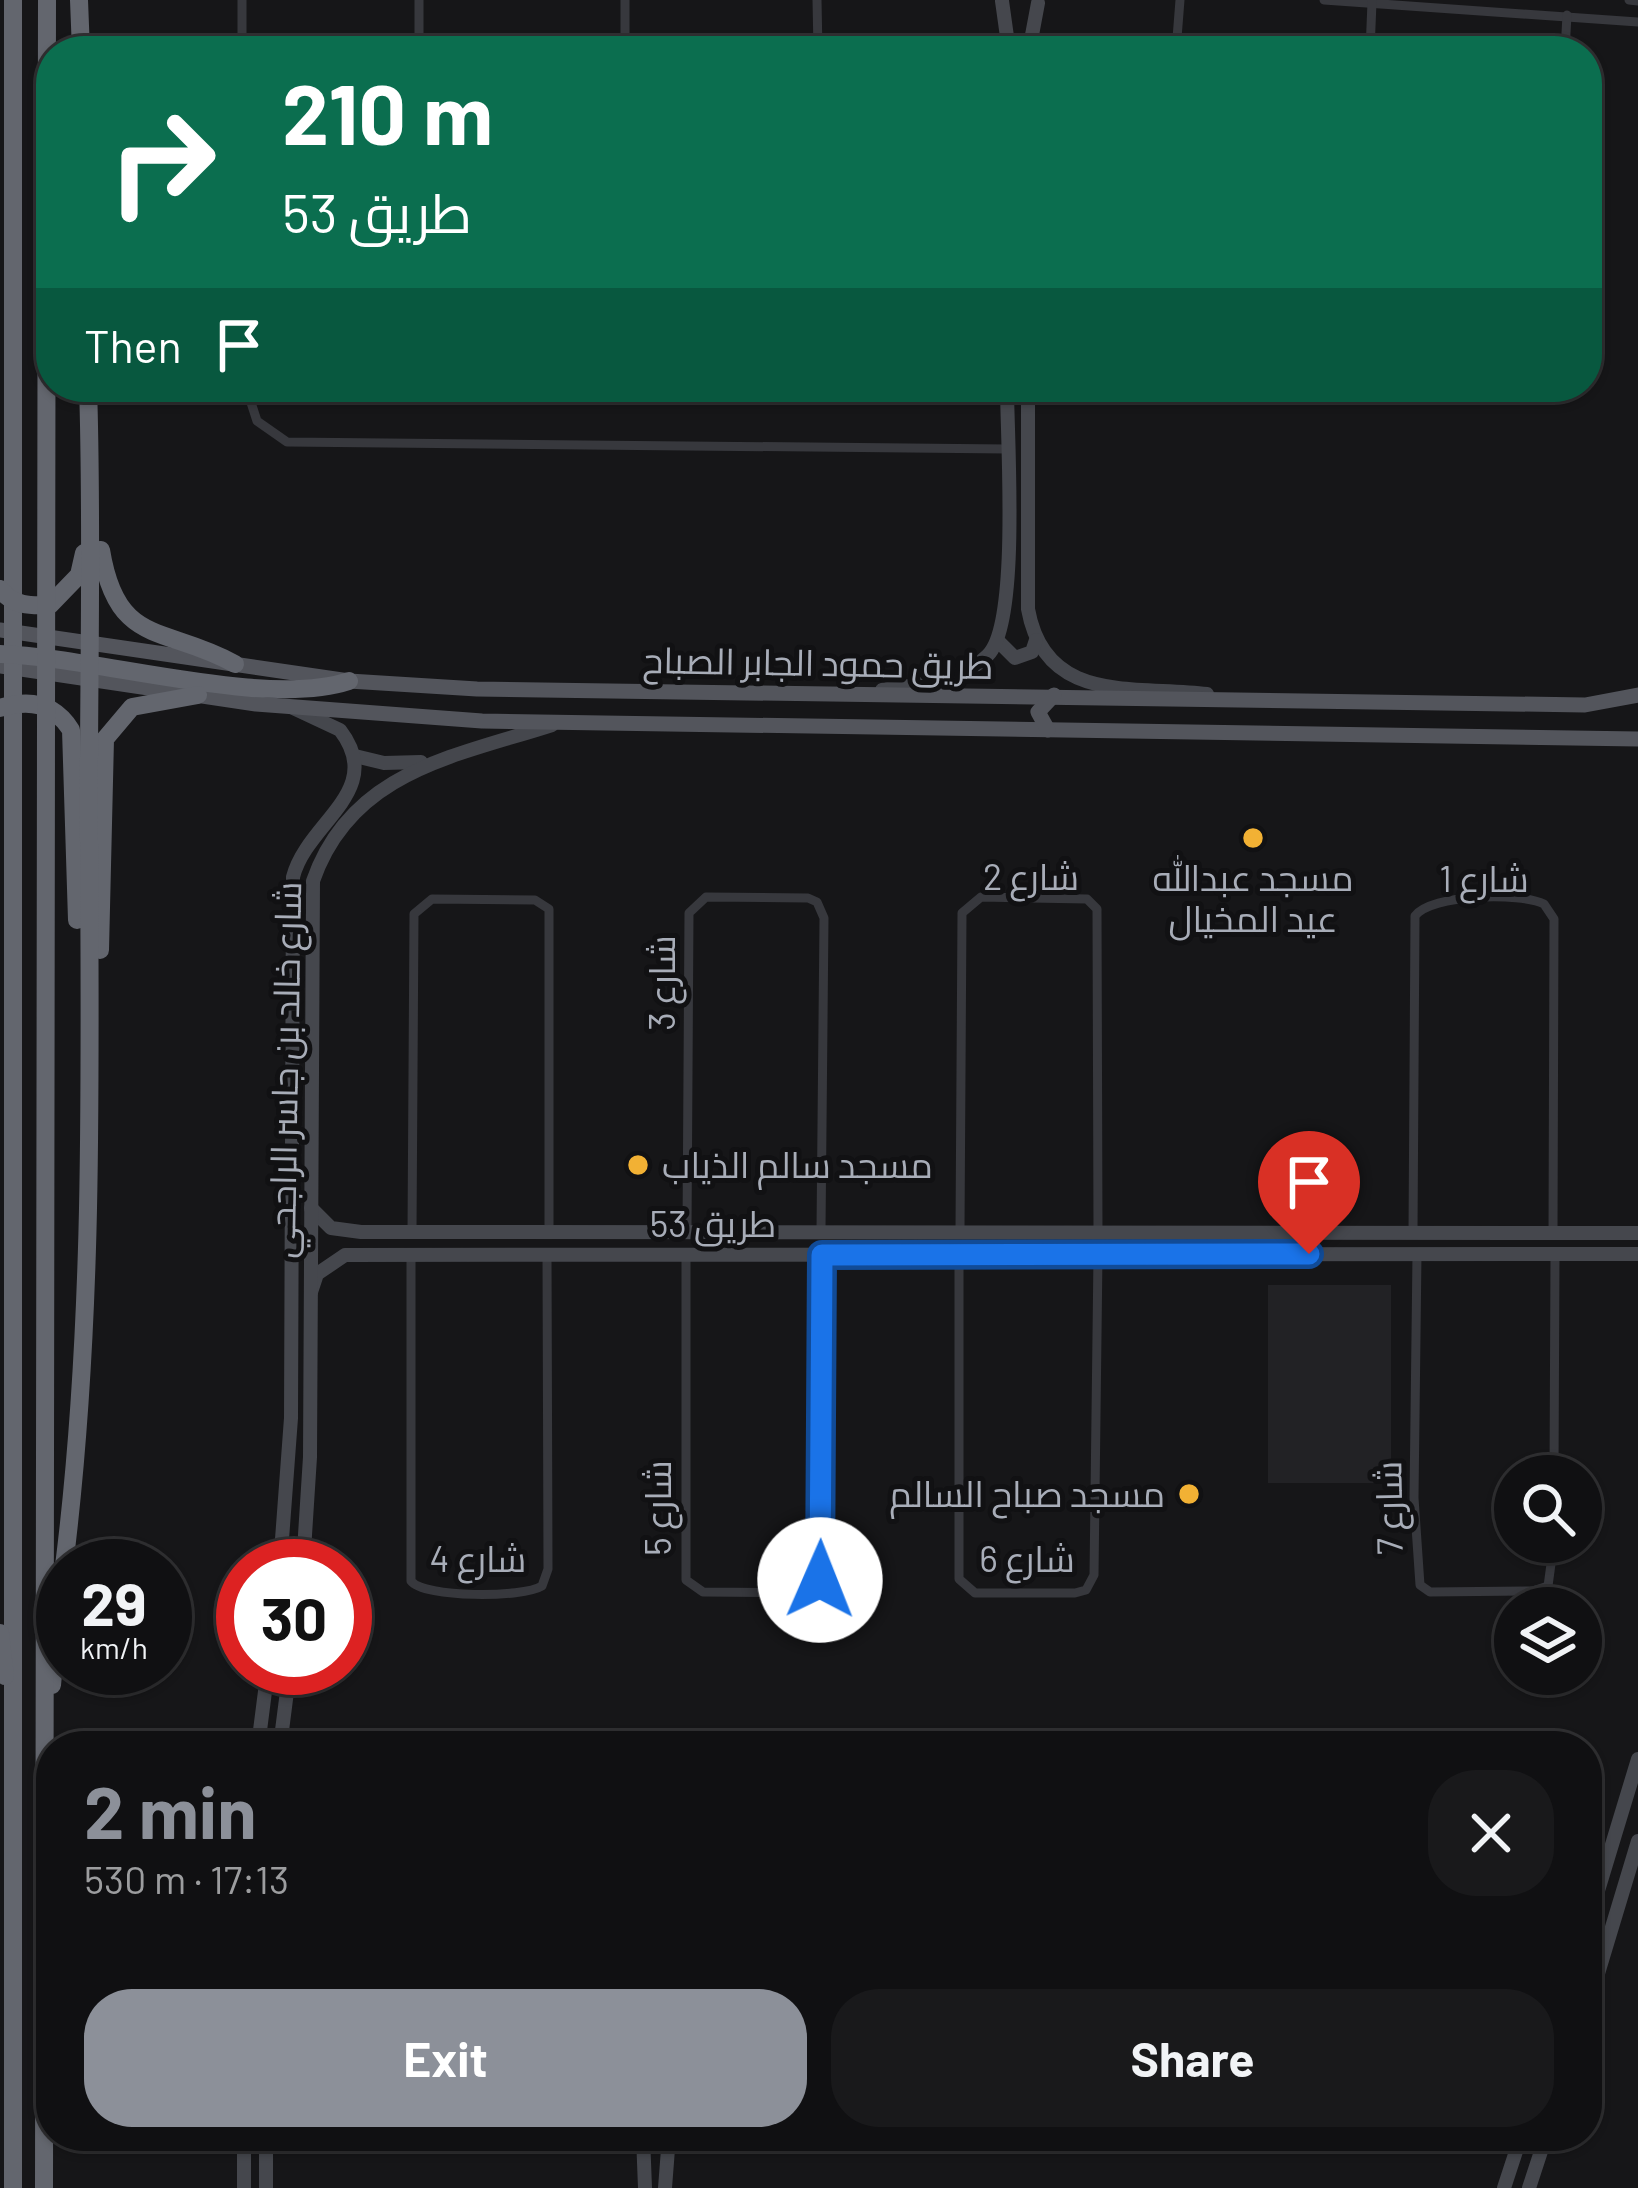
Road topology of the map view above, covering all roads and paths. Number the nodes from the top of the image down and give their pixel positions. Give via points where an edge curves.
1 (13, 0) edge
2 (46, 0) edge
3 (79, 0) edge
4 (242, 0) edge
5 (419, 0) edge
6 (625, 0) edge
7 (818, 0) edge
8 (1180, 0) edge
9 (1324, 0) edge
10 (1628, 0) edge
11 (1001, 1) edge
12 (1638, 1) edge
13 (1040, 2) edge
14 (1372, 2) edge
15 (1567, 15) junction
16 (1638, 22) edge
17 (46, 36) edge
18 (80, 36) edge
19 (242, 36) edge
20 (418, 36) edge
21 (625, 36) edge
22 (818, 36) edge
23 (1007, 36) edge
24 (1032, 36) edge
25 (1177, 36) edge
26 (1371, 36) edge
27 (1566, 36) edge
28 (44, 402) edge
29 (89, 402) edge
30 (251, 402) edge
31 (1007, 402) edge
32 (1028, 402) edge
33 (1007, 448) junction
34 (92, 492) junction
35 (91, 517) junction
36 (0, 589) edge
37 (0, 630) edge
38 (1036, 640) junction
39 (998, 642) junction
40 (0, 650) edge
41 (88, 661) junction
42 (235, 664) junction
43 (0, 666) edge
44 (349, 681) junction
45 (854, 694) junction
46 (1054, 694) junction
47 (198, 695) junction
48 (1638, 695) edge
49 (1235, 699) junction
50 (290, 707) junction
51 (0, 708) edge
52 (559, 723) junction
53 (1048, 730) junction
54 (1638, 739) edge
55 (355, 756) junction
56 (427, 762) junction
57 (292, 965) junction
58 (311, 970) junction
59 (90, 1002) junction
60 (311, 1208) junction
61 (739, 1229) junction
62 (772, 1229) junction
63 (821, 1230) junction
64 (960, 1230) junction
65 (687, 1231) junction
66 (1098, 1231) junction
67 (361, 1232) junction
68 (412, 1232) junction
69 (549, 1232) junction
70 (1308, 1233) junction
71 (1413, 1233) junction
72 (1553, 1233) junction
73 (1638, 1233) edge
74 (1341, 1234) junction
75 (548, 1254) junction
76 (686, 1254) junction
77 (739, 1254) junction
78 (776, 1254) junction
79 (958, 1254) junction
80 (1309, 1254) junction
81 (1340, 1254) junction
82 (1417, 1254) junction
83 (1555, 1254) junction
84 (1638, 1254) edge
85 (360, 1255) junction
86 (411, 1255) junction
87 (822, 1255) junction
88 (1098, 1255) junction
89 (310, 1292) junction
90 (1554, 1455) edge
91 (307, 1526) junction
92 (285, 1528) junction
93 (67, 1539) edge
94 (284, 1539) edge
95 (306, 1539) edge
96 (1551, 1563) edge
97 (0, 1633) edge
98 (50, 1695) edge
99 (265, 1695) edge
100 (287, 1695) edge
101 (43, 1731) edge
102 (46, 1731) edge
103 (260, 1731) edge
104 (282, 1731) edge
105 (1638, 1759) edge
106 (16, 1762) junction
107 (1634, 1790) edge
108 (1618, 1826) junction
109 (1638, 1829) edge
110 (1638, 1840) edge
111 (0, 1876) edge
112 (1602, 1878) edge
113 (15, 1920) junction
114 (1602, 1960) edge
115 (44, 2151) edge
116 (244, 2151) edge
117 (266, 2151) edge
118 (650, 2151) edge
119 (657, 2151) edge
120 (666, 2151) edge
121 (1511, 2151) edge
122 (1516, 2151) edge
123 (1541, 2151) edge
124 (646, 2153) joint
125 (665, 2156) junction
126 (1514, 2159) junction
127 (13, 2188) edge
128 (44, 2188) edge
129 (244, 2188) edge
130 (266, 2188) edge
131 (646, 2188) edge
132 (665, 2188) edge
133 (1504, 2188) edge
134 (1529, 2188) edge

1 - 106 highway
2 - 17 highway
3 - 18 highway
4 - 19 street
5 - 20 street
6 - 21 street
7 - 22 street
8 - 25 street
9 - 14 street
10 - 12 street
11 - 13 street
11 - 23 street
13 - 24 street
14 - 15 street
14 - 26 street
15 - 16 street
15 - 27 street
28 - 101 highway
29 - 34 highway
30 - 33 street via 257,421 287,442
31 - 33 street
32 - 38 street via 1028,609
33 - 39 street via 1007,598
34 - 35 highway
34 - 42 highway via 105,575 121,612 140,629
35 - 36 highway via 79,575 65,596 28,606
35 - 41 highway
37 - 41 main road, طريق حمود الجابر الصباح
38 - 39 street via 1021,658
38 - 49 street via 1062,668 1099,688
39 - 45 street via 953,676
40 - 41 highway via 68,651
41 - 42 main road, طريق حمود الجابر الصباح
41 - 43 main road, طريق حمود الجابر الصباح
41 - 44 highway via 274,689
41 - 47 main road, طريق حمود الجابر الصباح
41 - 59 highway
42 - 44 main road, طريق حمود الجابر الصباح
44 - 45 main road, طريق حمود الجابر الصباح
45 - 46 main road, طريق حمود الجابر الصباح
46 - 49 main road, طريق حمود الجابر الصباح
46 - 53 main road via 1039,712
47 - 50 main road, طريق حمود الجابر الصباح
47 - 59 highway via 132,707 105,739 103,920
48 - 49 main road, طريق حمود الجابر الصباح via 1585,705
50 - 52 main road, طريق حمود الجابر الصباح
50 - 55 street via 340,730
51 - 59 highway via 29,702 59,711 71,730 78,927
52 - 53 main road, طريق حمود الجابر الصباح
52 - 56 street, شارع خالد بن جاسر الراجحي
53 - 54 main road, طريق حمود الجابر الصباح
55 - 56 street
55 - 57 street, شارع خالد بن جاسر الراجحي via 350,795 297,861
56 - 58 street, شارع خالد بن جاسر الراجحي via 390,783 321,859
57 - 58 street via 301,956
57 - 92 street, شارع خالد بن جاسر الراجحي
58 - 60 street, شارع خالد بن جاسر الراجحي
59 - 93 highway via 78,1454
60 - 67 street, طريق 53 via 331,1228
60 - 89 street, شارع خالد بن جاسر الراجحي
61 - 62 street, طريق 53
61 - 65 street, طريق 53
61 - 77 street via 750,1243
62 - 63 street, طريق 53
62 - 78 street via 763,1244
63 - 64 street, طريق 53
63 - 65 street, شارع 3 via 824,918 808,898 706,897 689,913
64 - 66 street, طريق 53
64 - 66 street, شارع 2 via 962,913 981,897 1087,899 1097,909
65 - 69 street, طريق 53
66 - 70 street, طريق 53
67 - 68 street, طريق 53
67 - 85 street via 354,1246
68 - 69 street, طريق 53
68 - 69 street via 414,914 432,898 535,900 549,909
70 - 74 street, طريق 53
70 - 80 street via 1315,1243
71 - 72 street, طريق 53
71 - 72 street, شارع 1 via 1415,916 1434,901 1526,898 1554,919
71 - 74 street, طريق 53
72 - 73 street, طريق 53
74 - 81 street via 1334,1243
75 - 76 street, طريق 53
75 - 86 street, طريق 53
75 - 86 street, شارع 4 via 548,1569 542,1586 526,1592 429,1592 411,1581
76 - 77 street, طريق 53
76 - 87 street, شارع 5 via 686,1580 703,1592 802,1593 821,1575
77 - 78 street, طريق 53
78 - 87 street, طريق 53
79 - 87 street, طريق 53
79 - 88 street, طريق 53
79 - 88 street, شارع 6 via 959,1579 975,1593 1075,1593 1090,1586
80 - 81 street, طريق 53
80 - 88 street, طريق 53
81 - 82 street, طريق 53
82 - 83 street, طريق 53
82 - 96 street, شارع 7 via 1420,1585 1430,1592 1533,1591 1548,1586
83 - 84 street, طريق 53
83 - 90 street
85 - 86 street, طريق 53
85 - 89 street via 332,1259
89 - 91 street, شارع خالد بن جاسر الراجحي
91 - 92 street via 295,1537
91 - 95 street, شارع خالد بن جاسر الراجحي
92 - 94 street, شارع خالد بن جاسر الراجحي
97 - 106 highway
98 - 102 highway
99 - 103 street
100 - 104 street
105 - 107 street
106 - 113 highway
107 - 108 street
108 - 109 street
108 - 112 street
110 - 114 street
111 - 113 highway
113 - 127 highway
115 - 128 highway
116 - 129 street
117 - 130 street
118 - 124 street
119 - 125 street
120 - 125 street
121 - 126 street
122 - 126 street
123 - 134 street
124 - 131 street
125 - 132 street
126 - 133 street

